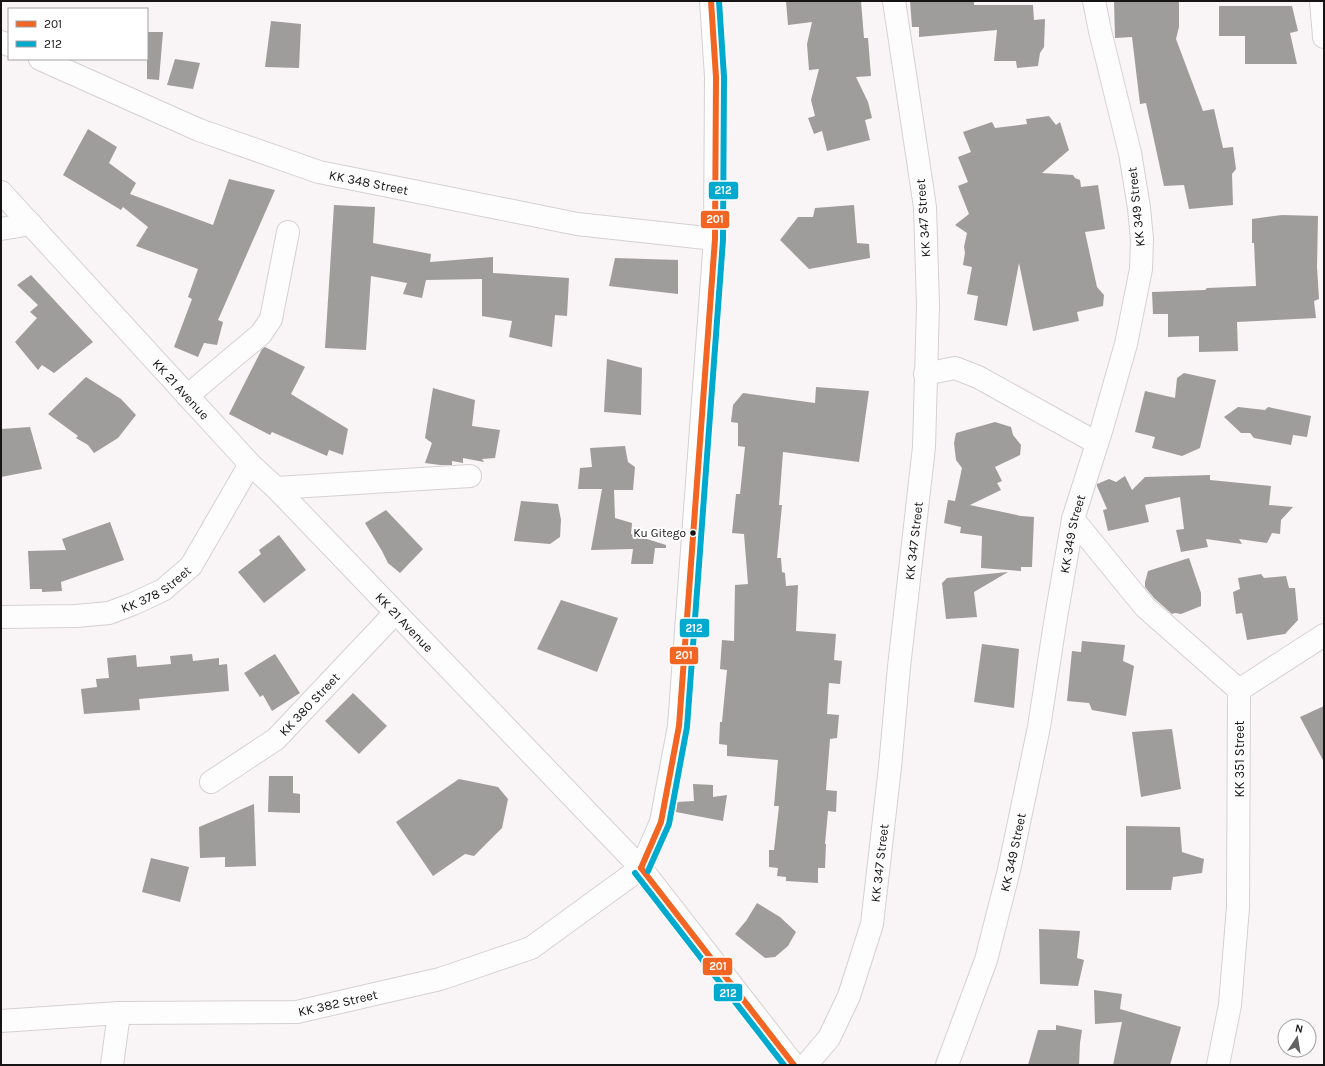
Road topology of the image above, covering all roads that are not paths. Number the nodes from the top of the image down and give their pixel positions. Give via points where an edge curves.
1 (711, 1) edge
2 (894, 1) edge
3 (1094, 1) edge
4 (1321, 1) edge
5 (1324, 37) edge
6 (42, 60) edge
7 (1, 192) edge
8 (31, 224) junction
9 (1, 229) edge
10 (288, 232) dead end
11 (716, 240) junction
12 (926, 374) junction
13 (187, 396) junction
14 (1097, 443) junction
15 (250, 464) junction
16 (470, 476) dead end
17 (276, 488) junction
18 (1073, 519) junction
19 (395, 613) junction
20 (1, 617) edge
21 (1324, 636) edge
22 (1239, 690) junction
23 (211, 782) dead end
24 (641, 868) junction
25 (119, 1013) junction
26 (1, 1021) edge
27 (112, 1065) edge
28 (794, 1065) edge
29 (806, 1065) edge
30 (947, 1065) edge
31 (1218, 1065) edge

1 - 11 street via 716,77
2 - 12 street, KK 347 Street via 925,207 928,306
3 - 14 street, KK 349 Street via 1130,153 1142,239 1141,269 1126,344
4 - 5 street
6 - 11 street, KK 348 Street via 199,130 319,172 577,224
7 - 8 street, KK 21 Avenue
8 - 9 street
8 - 13 street, KK 21 Avenue
10 - 13 street via 271,319 261,334
11 - 24 street via 679,726 661,822
12 - 14 street via 955,368 978,377
12 - 29 street, KK 347 Street via 924,447 872,924 850,996 829,1038
13 - 15 street, KK 21 Avenue
14 - 18 street, KK 349 Street
15 - 17 street, KK 21 Avenue
15 - 20 street, KK 378 Street via 191,566 163,590 109,613
16 - 17 street
17 - 19 street, KK 21 Avenue
18 - 22 street via 1145,607
18 - 30 street, KK 349 Street via 1039,727 1009,870 986,960
19 - 23 street, KK 380 Street via 276,740
19 - 24 street, KK 21 Avenue
21 - 22 street
22 - 31 street, KK 351 Street via 1238,907 1230,1005
24 - 25 street, KK 382 Street via 531,948 440,979 297,1012
24 - 28 street, KK 21 Avenue
25 - 26 street, KK 382 Street
25 - 27 street

